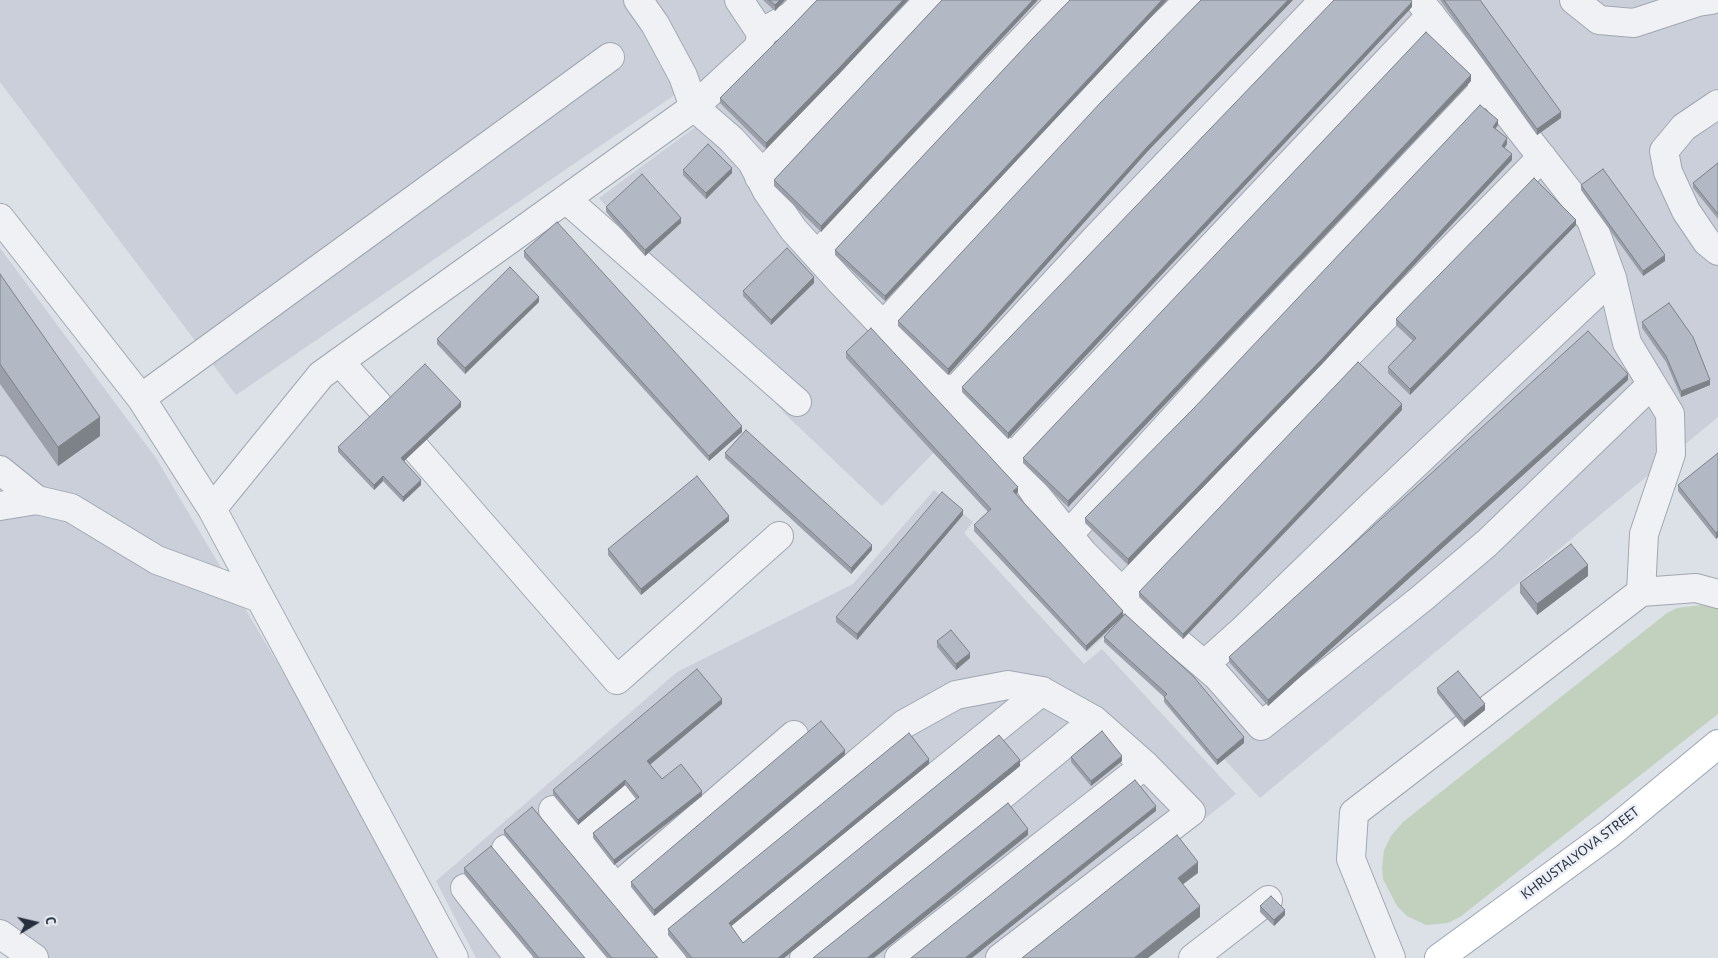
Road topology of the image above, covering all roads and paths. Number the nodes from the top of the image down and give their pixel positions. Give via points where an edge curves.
1 (638, 0) edge
2 (739, 0) edge
3 (807, 0) edge
4 (929, 0) edge
5 (1061, 0) edge
6 (1189, 0) edge
7 (1324, 0) edge
8 (1574, 0) edge
9 (1711, 0) edge
10 (1662, 6) edge
11 (1425, 7) edge
12 (761, 33) junction
13 (610, 57) dead end
14 (1487, 86) junction
15 (1718, 104) edge
16 (694, 107) junction
17 (1542, 157) junction
18 (759, 177) junction
19 (566, 199) junction
20 (0, 218) edge
21 (1718, 251) edge
22 (817, 255) junction
23 (1612, 278) junction
24 (883, 326) junction
25 (340, 362) junction
26 (1651, 385) junction
27 (950, 396) junction
28 (141, 398) junction
29 (797, 402) dead end
30 (382, 410) edge
31 (416, 449) edge
32 (1011, 459) junction
33 (0, 470) edge
34 (36, 500) junction
35 (0, 506) edge
36 (212, 509) junction
37 (1068, 535) junction
38 (779, 536) dead end
39 (1122, 592) junction
40 (1641, 592) junction
41 (1718, 594) edge
42 (257, 596) junction
43 (1204, 665) junction
44 (1042, 691) junction
45 (1094, 720) junction
46 (794, 735) dead end
47 (1718, 744) edge
48 (1145, 765) junction
49 (628, 796) dead end
50 (553, 810) dead end
51 (577, 839) junction
52 (506, 849) dead end
53 (465, 888) dead end
54 (616, 888) junction
55 (1268, 900) edge
56 (0, 934) edge
57 (654, 935) junction
58 (740, 935) edge
59 (1209, 953) edge
60 (34, 958) edge
61 (454, 958) edge
62 (519, 958) edge
63 (593, 958) edge
64 (672, 958) edge
65 (804, 958) edge
66 (899, 958) edge
67 (1000, 958) edge
68 (1391, 958) edge
69 (1439, 958) edge

1 - 16 lane via 683,76
2 - 12 lane
3 - 12 lane via 791,16
4 - 18 lane
5 - 22 lane
6 - 24 lane via 1120,68
7 - 27 lane via 1090,244
8 - 10 lane via 1599,20 1634,23
9 - 10 lane
11 - 14 lane
11 - 32 lane
12 - 16 lane via 759,47
13 - 28 lane
14 - 17 lane
14 - 37 lane via 1212,377
15 - 21 lane via 1684,127 1664,151 1668,172 1686,211 1707,242
16 - 18 lane via 731,139 752,162
16 - 19 lane
17 - 23 lane via 1591,220
17 - 39 lane
18 - 22 lane via 793,229
19 - 25 lane
19 - 29 lane
20 - 28 lane
22 - 24 lane
23 - 26 lane via 1627,343
23 - 43 lane
24 - 27 lane
25 - 30 lane
25 - 36 lane via 321,375
26 - 40 lane via 1670,414 1671,454 1644,534
26 - 43 lane via 1487,543 1261,726
27 - 32 lane
28 - 36 lane
31 - 38 lane via 616,680
32 - 37 lane
33 - 34 lane
34 - 35 lane
34 - 42 lane via 70,508 157,560
36 - 42 lane
37 - 39 lane
39 - 43 lane
40 - 41 lane via 1696,588
40 - 68 lane via 1354,813 1352,859
42 - 61 lane
44 - 45 lane
44 - 57 lane via 1008,685 956,695 904,724
44 - 58 lane
45 - 48 lane
45 - 65 lane
46 - 54 lane
47 - 69 main road, KHRUSTALYOVA STREET via 1609,834
48 - 66 lane
48 - 67 lane via 1191,812
49 - 51 lane
50 - 51 lane
51 - 54 lane
52 - 63 lane
53 - 62 lane
54 - 57 lane
55 - 59 lane
56 - 60 lane
57 - 64 lane

